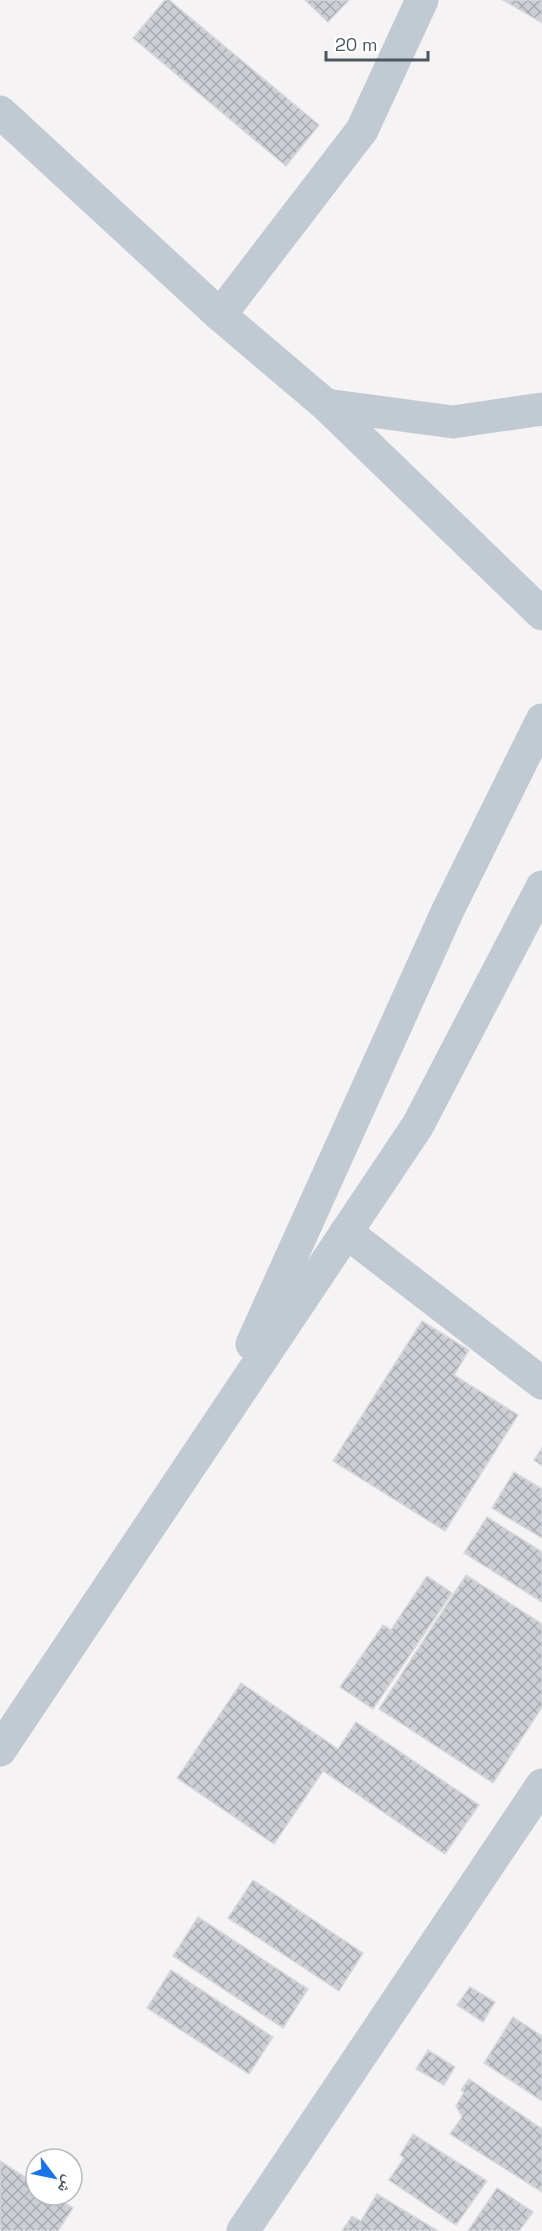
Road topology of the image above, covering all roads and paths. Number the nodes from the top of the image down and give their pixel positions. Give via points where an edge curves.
1 (422, 0) edge
2 (0, 111) edge
3 (220, 315) junction
4 (326, 405) junction
5 (542, 409) edge
6 (542, 614) edge
7 (542, 720) edge
8 (542, 887) edge
9 (345, 1232) junction
10 (542, 1383) edge
11 (215, 1427) junction
12 (0, 1750) edge
13 (542, 1785) edge
14 (243, 2231) edge

1 - 3 street via 362,130
2 - 3 street
3 - 4 street
4 - 5 street via 453,422
4 - 6 street
7 - 11 street via 443,921
8 - 9 street via 418,1125
9 - 10 street
9 - 11 street
11 - 12 street
13 - 14 street

